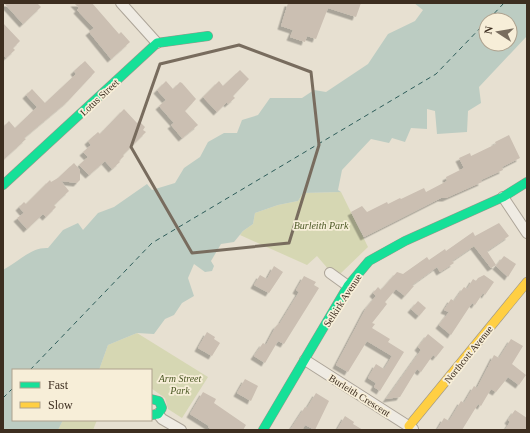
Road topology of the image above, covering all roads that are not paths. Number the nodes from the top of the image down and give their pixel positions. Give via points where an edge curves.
1 (121, 3) edge
2 (208, 36) dead end
3 (157, 43) junction
4 (527, 182) edge
5 (3, 185) edge
6 (503, 197) junction
7 (527, 233) edge
8 (330, 273) dead end
9 (527, 282) edge
10 (348, 286) junction
11 (305, 360) junction
12 (152, 399) edge
13 (155, 414) edge
14 (412, 428) edge
15 (181, 430) edge
16 (262, 430) edge

1 - 3 street
2 - 3 street
3 - 5 street, Lotus Street
4 - 6 street, Selkirk Avenue
6 - 7 street
6 - 10 street, Selkirk Avenue via 405,241 369,261
8 - 10 street
9 - 14 street, Northcott Avenue
10 - 11 street, Selkirk Avenue
11 - 14 street, Burleith Crescent
11 - 16 street, Selkirk Avenue
12 - 13 street via 156,399 162,408
13 - 15 street

